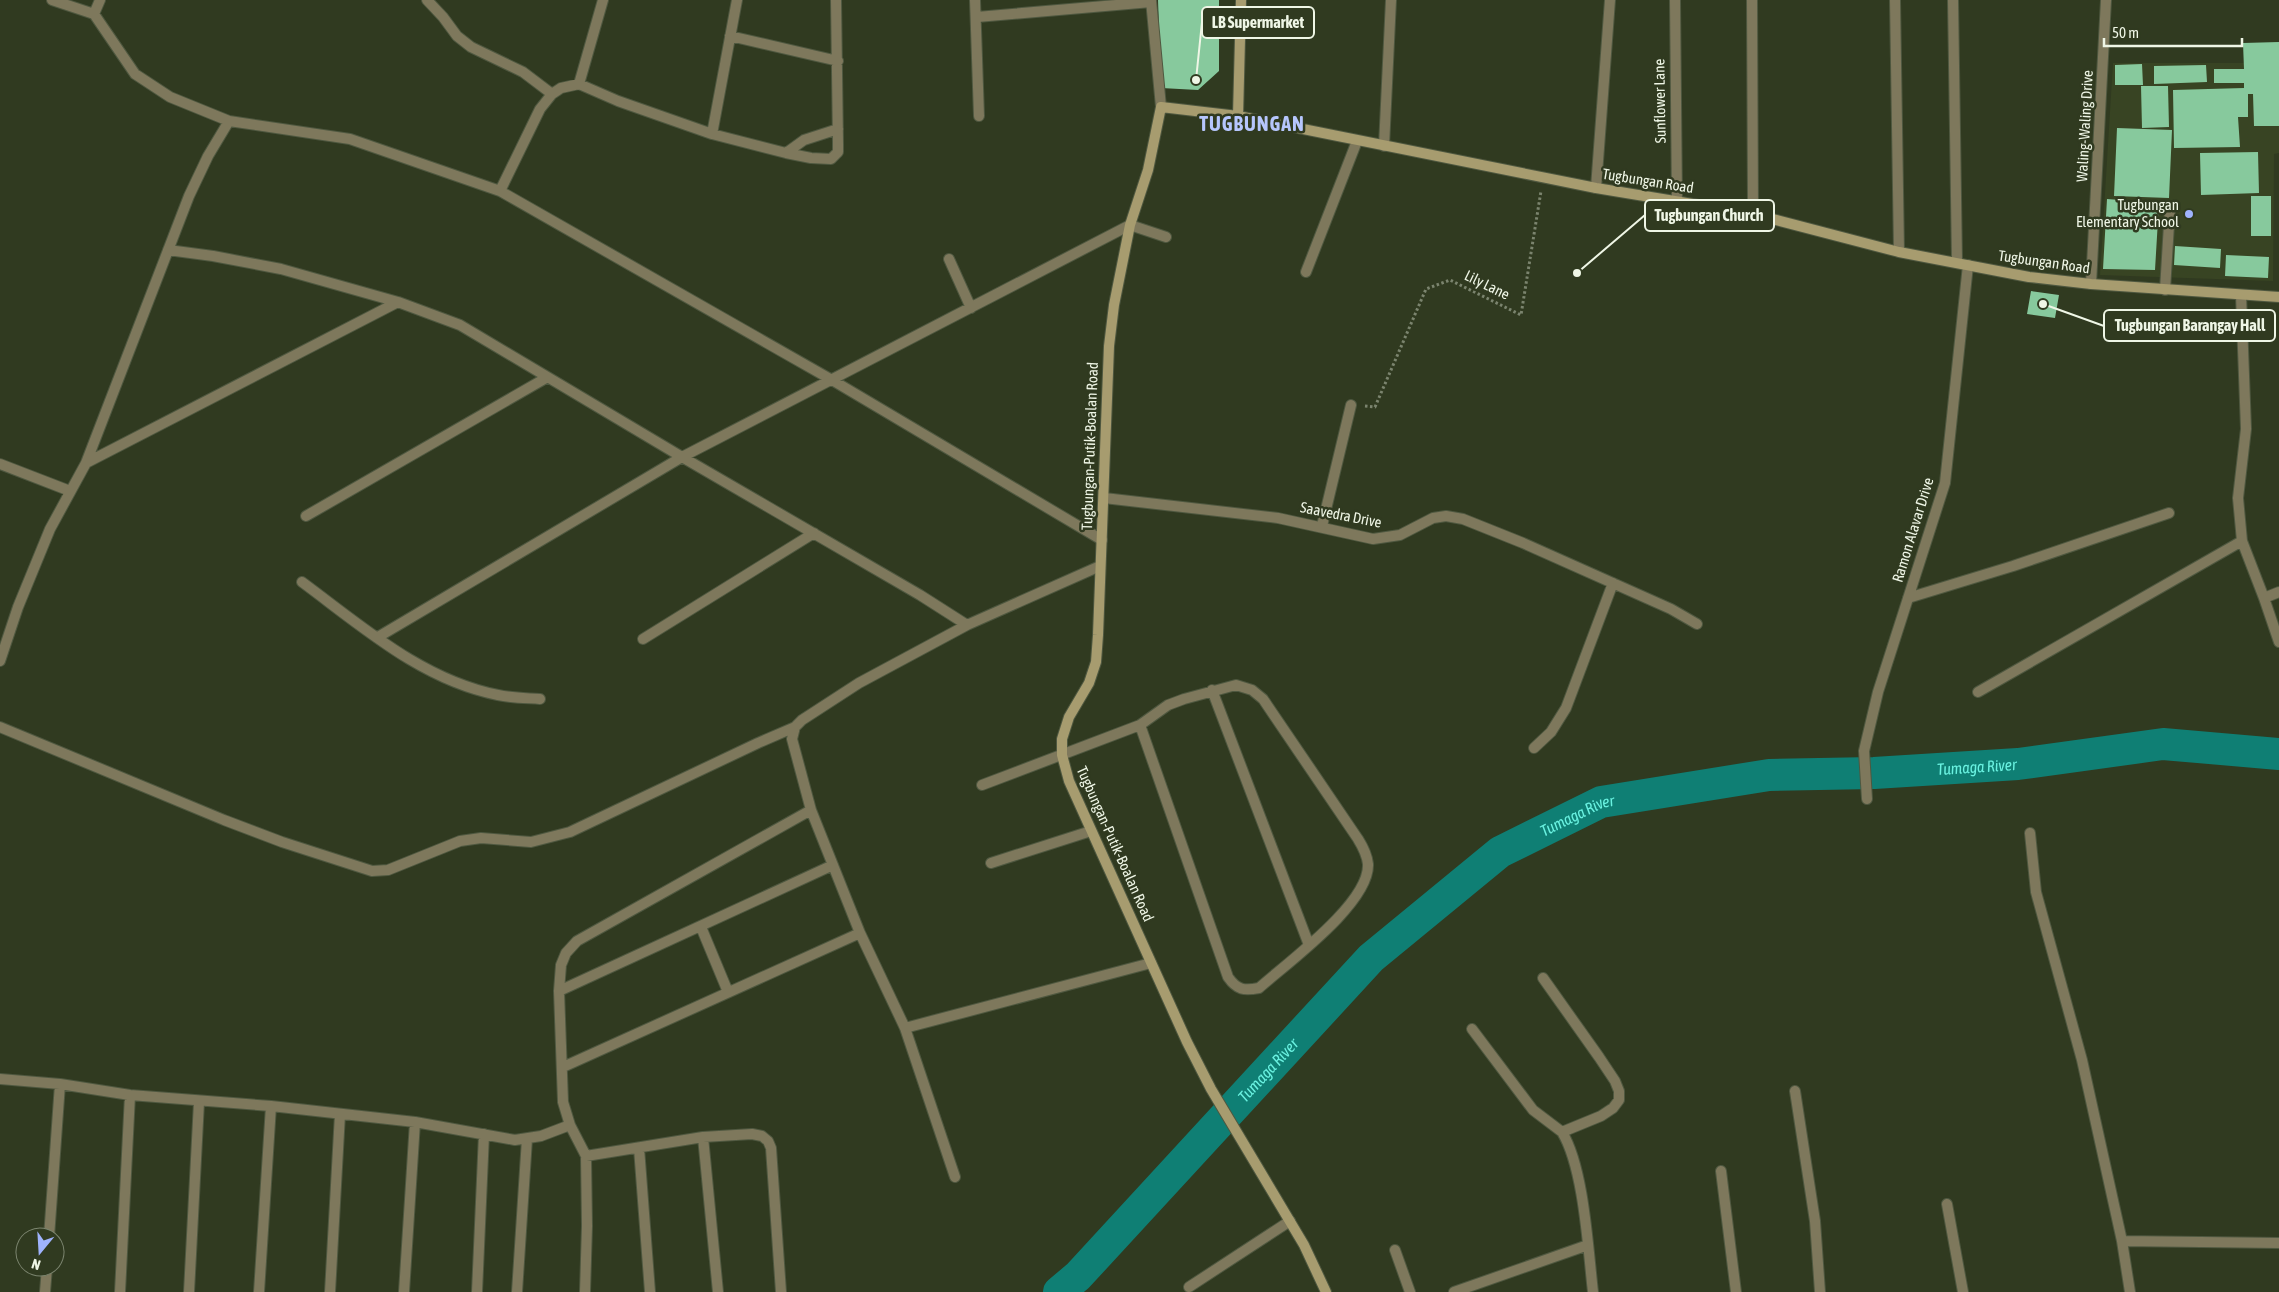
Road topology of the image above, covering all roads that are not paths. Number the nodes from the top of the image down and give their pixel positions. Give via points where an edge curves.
1 (52, 0) edge
2 (100, 0) edge
3 (427, 0) edge
4 (603, 0) edge
5 (736, 0) edge
6 (836, 0) edge
7 (976, 0) edge
8 (1241, 0) edge
9 (1392, 0) edge
10 (1610, 0) edge
11 (1675, 0) edge
12 (1752, 0) edge
13 (1895, 0) edge
14 (1954, 0) edge
15 (2106, 0) edge
16 (1151, 1) edge
17 (94, 14) junction
18 (976, 17) junction
19 (730, 36) junction
20 (838, 61) junction
21 (579, 84) junction
22 (552, 94) junction
23 (1161, 107) junction
24 (978, 116) dead end
25 (1238, 116) junction
26 (229, 122) junction
27 (838, 129) junction
28 (712, 134) junction
29 (1357, 141) junction
30 (1384, 146) junction
31 (786, 153) junction
32 (1596, 188) junction
33 (500, 191) junction
34 (1677, 201) junction
35 (2170, 208) dead end
36 (1752, 214) junction
37 (1130, 224) junction
38 (1166, 237) dead end
39 (168, 250) junction
40 (1899, 252) junction
41 (950, 259) dead end
42 (1957, 262) junction
43 (1968, 265) junction
44 (1306, 272) dead end
45 (2091, 284) junction
46 (2165, 290) junction
47 (2241, 295) junction
48 (2279, 297) edge
49 (398, 302) junction
50 (971, 308) junction
51 (546, 378) junction
52 (832, 380) junction
53 (1351, 404) road end
54 (682, 458) junction
55 (86, 463) junction
56 (0, 464) edge
57 (70, 491) junction
58 (1104, 498) junction
59 (2169, 513) dead end
60 (306, 516) dead end
61 (1322, 526) junction
62 (814, 533) junction
63 (1102, 540) junction
64 (2242, 541) junction
65 (1100, 566) junction
66 (302, 582) dead end
67 (1613, 583) junction
68 (2279, 592) edge
69 (1908, 598) junction
70 (2264, 598) junction
71 (1697, 624) dead end
72 (967, 625) junction
73 (378, 637) junction
74 (643, 639) dead end
75 (2279, 642) edge
76 (0, 661) edge
77 (1212, 690) junction
78 (1978, 692) dead end
79 (540, 699) dead end
80 (1140, 725) junction
81 (0, 727) edge
82 (795, 727) junction
83 (1534, 748) dead end
84 (1062, 755) junction
85 (982, 785) dead end
86 (1866, 799) dead end
87 (811, 810) junction
88 (1091, 831) junction
89 (2030, 833) dead end
90 (991, 863) dead end
91 (833, 865) junction
92 (700, 927) junction
93 (860, 933) junction
94 (1309, 945) junction
95 (1151, 963) junction
96 (1543, 978) dead end
97 (559, 991) junction
98 (728, 992) junction
99 (905, 1028) junction
100 (1472, 1029) dead end
101 (563, 1067) junction
102 (0, 1079) edge
103 (60, 1084) junction
104 (1795, 1091) dead end
105 (130, 1095) junction
106 (199, 1102) junction
107 (271, 1106) junction
108 (340, 1114) junction
109 (415, 1122) junction
110 (570, 1125) junction
111 (1562, 1132) junction
112 (484, 1134) junction
113 (703, 1137) junction
114 (527, 1139) junction
115 (639, 1148) junction
116 (586, 1156) junction
117 (1721, 1171) dead end
118 (955, 1177) dead end
119 (1948, 1204) dead end
120 (1290, 1221) junction
121 (50, 1227) edge
122 (2122, 1241) junction
123 (2279, 1243) edge
124 (1588, 1245) junction
125 (1395, 1250) dead end
126 (46, 1277) edge
127 (1189, 1287) dead end
128 (45, 1292) edge
129 (120, 1292) edge
130 (189, 1292) edge
131 (259, 1292) edge
132 (330, 1292) edge
133 (404, 1292) edge
134 (477, 1292) edge
135 (517, 1292) edge
136 (585, 1292) edge
137 (650, 1292) edge
138 (718, 1292) edge
139 (781, 1292) edge
140 (1326, 1292) edge
141 (1410, 1292) edge
142 (1454, 1292) edge
143 (1594, 1292) edge
144 (1736, 1292) edge
145 (1820, 1292) edge
146 (1963, 1292) edge
147 (2130, 1292) edge

1 - 17 street
2 - 17 street
3 - 22 street via 457,36 471,47 523,72
4 - 21 street
5 - 19 street
6 - 20 street
7 - 18 street
8 - 25 main road
9 - 30 street
10 - 32 street
11 - 34 street, Sunflower Lane
12 - 36 street
13 - 40 street
14 - 42 street
15 - 45 street, Waling-Waling Drive
16 - 18 street
16 - 23 street
17 - 26 street via 135,74 170,98
18 - 24 street
19 - 20 street
19 - 28 street
20 - 27 street
21 - 22 street via 561,88
21 - 28 street
22 - 33 street via 536,116
23 - 25 main road, Tugbungan Road
23 - 37 main road, Tugbungan-Putik-Boalan Road via 1148,170
25 - 29 main road, Tugbungan Road
26 - 33 street via 350,139
26 - 39 street via 208,156
27 - 31 street via 804,140
27 - 31 street via 838,152 832,159
28 - 31 street
29 - 30 main road, Tugbungan Road
29 - 44 street
30 - 32 main road, Tugbungan Road
32 - 34 main road, Tugbungan Road
33 - 52 street
34 - 36 main road, Tugbungan Road
35 - 46 street
36 - 40 main road, Tugbungan Road
37 - 38 street
37 - 50 street
37 - 58 main road, Tugbungan-Putik-Boalan Road via 1109,346
39 - 49 street via 281,269
39 - 55 street
40 - 42 main road, Tugbungan Road
41 - 50 street
42 - 43 main road, Tugbungan Road
43 - 45 main road, Tugbungan Road via 2029,277
43 - 69 street, Ramon Alavar Drive via 1945,483
45 - 46 main road, Tugbungan Road
46 - 47 main road, Tugbungan Road
47 - 48 main road, Tugbungan Road
47 - 64 street via 2246,430 2238,498
49 - 51 street via 460,325
49 - 55 street
50 - 52 street
51 - 54 street
51 - 60 street
52 - 54 street
52 - 63 street
53 - 61 street
54 - 62 street
54 - 73 street
55 - 57 street
56 - 57 street
57 - 76 street via 50,529
58 - 61 street, Saavedra Drive
58 - 63 main road, Tugbungan-Putik-Boalan Road
59 - 69 street
61 - 67 street, Saavedra Drive via 1373,539 1386,539 1433,518 1463,519
62 - 72 street
62 - 74 street
63 - 65 main road, Tugbungan-Putik-Boalan Road
64 - 70 street
64 - 78 street
65 - 72 street
65 - 84 main road, Tugbungan-Putik-Boalan Road via 1096,662 1089,683 1064,728
66 - 73 street
67 - 71 street, Saavedra Drive
67 - 83 street via 1566,708 1551,732
68 - 70 street
69 - 86 street, Ramon Alavar Drive via 1878,692 1864,751
70 - 75 street
72 - 82 street via 859,683
73 - 79 street via 414,664 461,685 500,696
77 - 80 street via 1168,706
77 - 94 street
77 - 94 street via 1236,685 1252,690 1263,699 1366,853 1368,865 1363,887 1351,905
80 - 84 street
80 - 94 street via 1228,978 1235,987 1246,990 1259,988
81 - 82 street via 274,839 372,871 388,870 460,840 481,838 531,842 570,832
82 - 87 street via 792,739
84 - 85 street
84 - 88 main road, Tugbungan-Putik-Boalan Road via 1076,799
87 - 91 street
87 - 97 street via 577,941 561,964
88 - 90 street
88 - 95 main road, Tugbungan-Putik-Boalan Road
89 - 122 street via 2036,892 2082,1060
91 - 92 street
91 - 93 street
92 - 97 street
92 - 98 street
93 - 98 street
93 - 99 street
95 - 99 street
95 - 120 main road, Tugbungan-Putik-Boalan Road via 1211,1089
96 - 111 street via 1619,1091 1619,1100 1613,1108
97 - 101 street
98 - 101 street
99 - 118 street
100 - 111 street via 1533,1110
101 - 110 street via 563,1102
102 - 103 street
103 - 105 street
103 - 121 street
104 - 145 street via 1815,1221
105 - 106 street
105 - 129 street
106 - 107 street
106 - 130 street
107 - 108 street
107 - 131 street
108 - 109 street
108 - 132 street
109 - 112 street
109 - 133 street
110 - 114 street
110 - 116 street
111 - 124 street via 1574,1161
112 - 114 street
112 - 134 street
113 - 115 street
113 - 138 street
113 - 139 street via 752,1134 768,1141
114 - 135 street
115 - 116 street
115 - 137 street
116 - 136 street
117 - 144 street
119 - 146 street
120 - 127 street
120 - 140 main road, Tugbungan-Putik-Boalan Road
122 - 123 street
122 - 147 street
124 - 142 street
124 - 143 street
125 - 141 street
126 - 128 street

